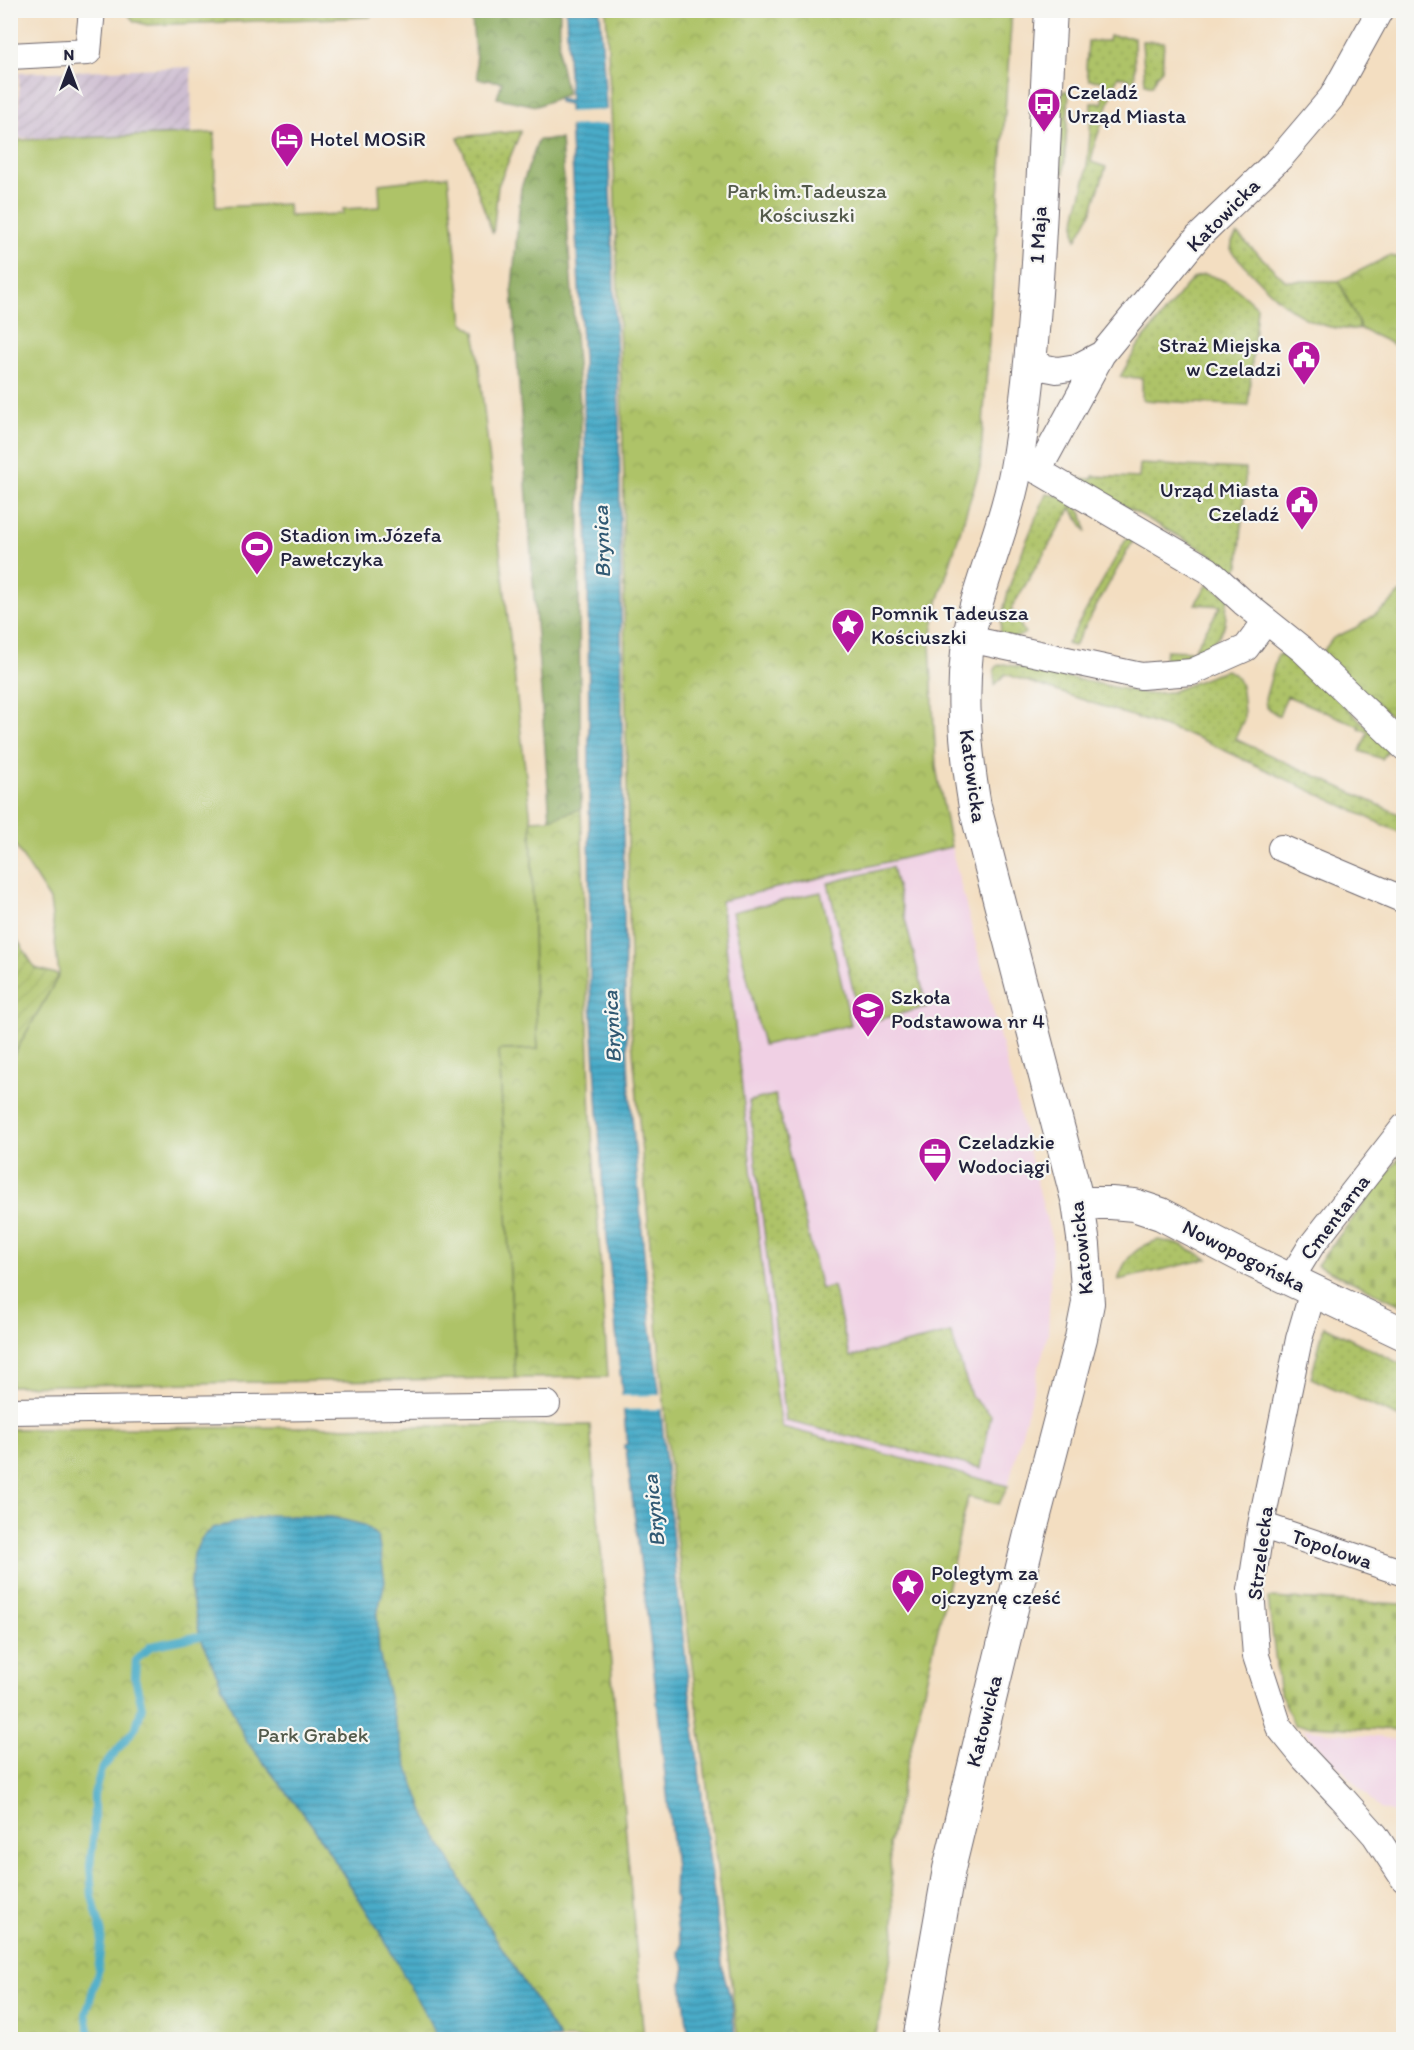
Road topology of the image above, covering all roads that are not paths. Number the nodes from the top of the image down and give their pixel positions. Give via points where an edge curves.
1 (92, 10) edge
2 (1051, 10) edge
3 (1380, 10) edge
4 (10, 56) edge
5 (1102, 354) junction
6 (1031, 365) junction
7 (1028, 465) junction
8 (1266, 621) junction
9 (969, 639) junction
10 (1404, 747) edge
11 (1281, 848) dead end
12 (1404, 900) edge
13 (1404, 1126) edge
14 (1078, 1203) junction
15 (1301, 1285) junction
16 (1404, 1334) edge
17 (547, 1404) dead end
18 (10, 1411) edge
19 (1261, 1525) junction
20 (1404, 1573) edge
21 (1404, 1879) edge
22 (919, 2040) edge

1 - 4 street via 88,52
2 - 6 street, 1 Maja
3 - 5 street, Katowicka via 1332,97 1281,157 1198,237
5 - 6 street, Katowicka via 1057,370
5 - 7 street
6 - 7 street, 1 Maja
7 - 8 street via 1208,570
7 - 9 street, Katowicka via 1012,489
8 - 9 street via 1246,648 1192,672 1141,676
8 - 10 street via 1303,650
9 - 14 street, Katowicka via 964,712 975,807
11 - 12 street
13 - 15 street, Cmentarna via 1311,1246
14 - 15 street, Nowopogońska via 1134,1205 1161,1214
14 - 22 street, Katowicka via 1088,1303 1084,1326 955,1846
15 - 16 street, Nowopogońska
15 - 19 street, Strzelecka via 1299,1339
17 - 18 street
19 - 20 street, Topolowa
19 - 21 street, Strzelecka via 1251,1590 1256,1656 1279,1727 1375,1835

